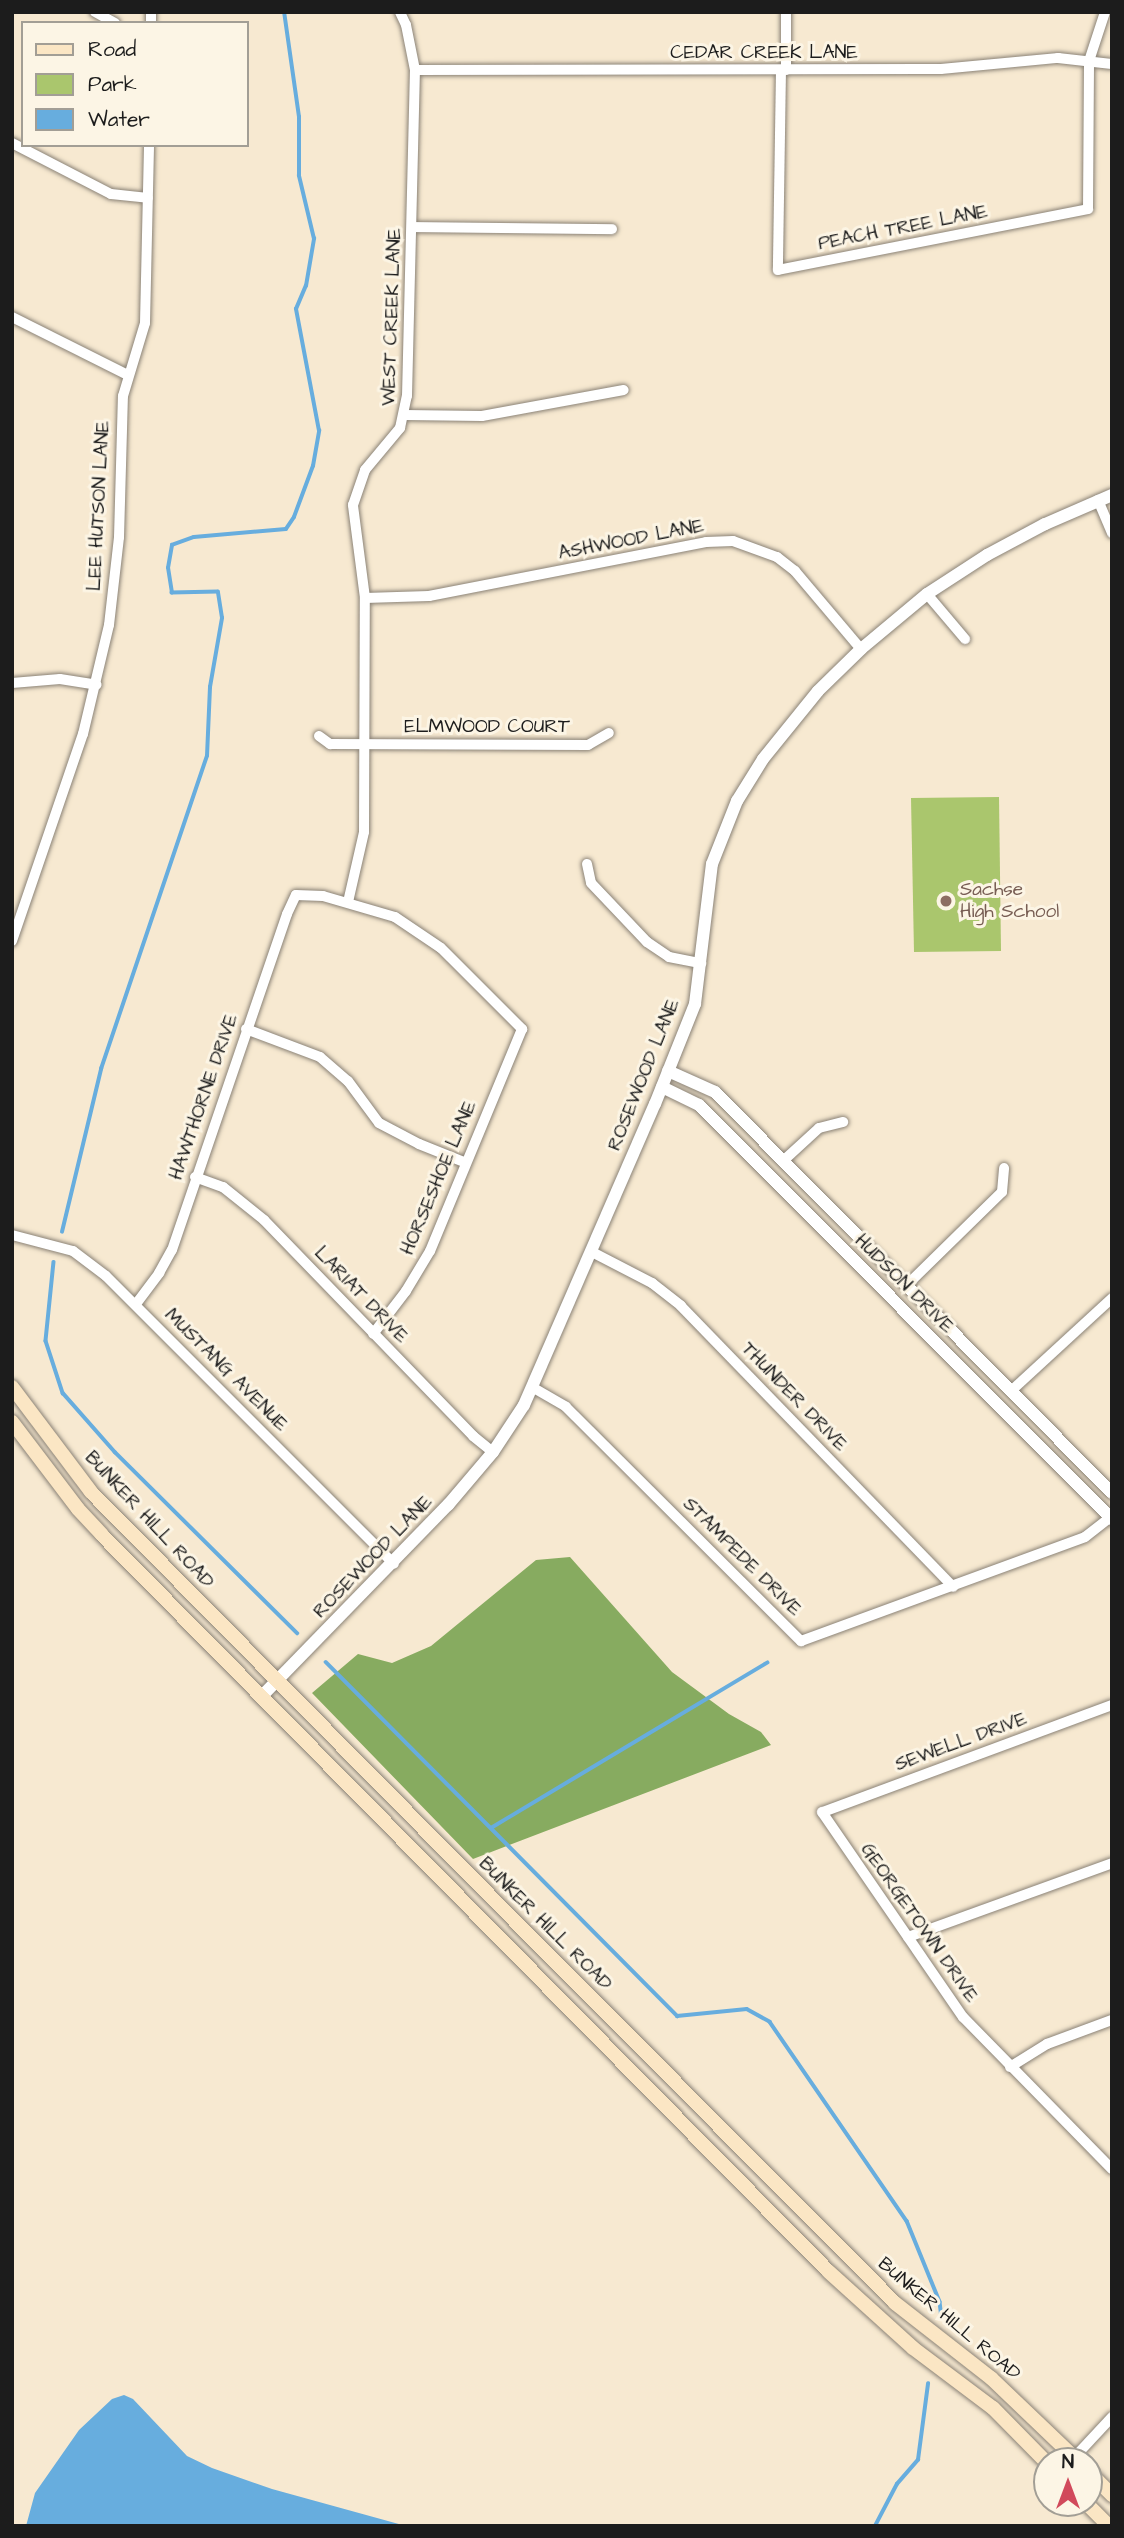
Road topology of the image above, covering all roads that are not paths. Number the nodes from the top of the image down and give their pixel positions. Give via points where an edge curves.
1 (94, 12) edge
2 (400, 12) edge
3 (786, 12) edge
4 (1105, 12) edge
5 (111, 21) edge
6 (1089, 61) junction
7 (1112, 64) edge
8 (415, 70) junction
9 (784, 70) junction
10 (12, 143) edge
11 (149, 147) edge
12 (148, 198) junction
13 (413, 227) junction
14 (612, 229) dead end
15 (12, 317) edge
16 (128, 375) junction
17 (624, 390) dead end
18 (405, 415) junction
19 (1112, 495) edge
20 (1098, 500) junction
21 (1112, 533) edge
22 (927, 594) junction
23 (365, 598) junction
24 (965, 639) dead end
25 (861, 649) junction
26 (12, 683) edge
27 (97, 685) junction
28 (609, 733) dead end
29 (319, 736) dead end
30 (362, 745) junction
31 (587, 864) dead end
32 (348, 902) junction
33 (12, 941) edge
34 (701, 963) junction
35 (246, 1029) junction
36 (668, 1071) junction
37 (662, 1087) junction
38 (843, 1122) dead end
39 (783, 1161) junction
40 (464, 1162) junction
41 (1004, 1168) dead end
42 (195, 1177) junction
43 (12, 1235) edge
44 (592, 1252) junction
45 (907, 1285) junction
46 (1112, 1297) edge
47 (136, 1304) junction
48 (373, 1334) junction
49 (12, 1387) edge
50 (532, 1387) junction
51 (1011, 1391) junction
52 (12, 1422) edge
53 (493, 1452) junction
54 (1112, 1493) edge
55 (1111, 1517) edge
56 (394, 1564) junction
57 (953, 1587) junction
58 (278, 1682) junction
59 (262, 1696) junction
60 (1112, 1704) edge
61 (821, 1812) joint
62 (1112, 1863) edge
63 (908, 1937) junction
64 (1112, 2020) edge
65 (1010, 2067) junction
66 (1112, 2169) edge
67 (1112, 2417) edge
68 (1061, 2447) edge
69 (1085, 2447) edge
70 (1033, 2449) edge

1 - 5 street
2 - 8 street, WEST CREEK LANE
3 - 9 street
4 - 6 street
6 - 7 street, CEDAR CREEK LANE
6 - 9 street, CEDAR CREEK LANE via 1059,58 941,69
6 - 9 street, PEACH TREE LANE via 1088,209 778,270
8 - 9 street, CEDAR CREEK LANE
8 - 13 street, WEST CREEK LANE
10 - 12 street via 111,194
11 - 12 street, LEE HUTSON LANE
12 - 16 street, LEE HUTSON LANE via 145,323
13 - 14 street
13 - 18 street, WEST CREEK LANE
15 - 16 street
16 - 27 street, LEE HUTSON LANE via 120,421 119,537
17 - 18 street via 482,416
18 - 23 street, WEST CREEK LANE via 384,450 365,470 353,505
19 - 20 street, ROSEWOOD LANE
20 - 21 street
20 - 22 street, ROSEWOOD LANE via 987,555
22 - 24 street
22 - 25 street, ROSEWOOD LANE
23 - 25 street, ASHWOOD LANE via 429,596 706,542 733,541 777,557 795,571
23 - 30 street, WEST CREEK LANE
25 - 34 street, ROSEWOOD LANE via 810,701 763,759 737,801 712,864
26 - 27 street via 60,679
27 - 33 street, LEE HUTSON LANE
28 - 30 street, ELMWOOD COURT via 588,745
29 - 30 street, ELMWOOD COURT via 330,744
30 - 32 street, WEST CREEK LANE via 364,831
31 - 34 street via 591,883 647,942 669,957
32 - 35 street, HAWTHORNE DRIVE via 296,895
32 - 40 street, HORSESHOE LANE via 395,917 441,948 522,1029
34 - 36 street, ROSEWOOD LANE via 695,1004
35 - 40 street via 320,1057 348,1081 379,1123
35 - 42 street, HAWTHORNE DRIVE
36 - 37 street, ROSEWOOD LANE
36 - 39 street, HUDSON DRIVE via 715,1093
37 - 44 street, ROSEWOOD LANE
37 - 55 street, HUDSON DRIVE via 699,1105
38 - 39 street via 819,1128
39 - 45 street, HUDSON DRIVE
40 - 48 street, HORSESHOE LANE via 430,1251
41 - 45 street via 1002,1192
42 - 47 street, HAWTHORNE DRIVE via 172,1250
42 - 48 street, LARIAT DRIVE via 223,1187 264,1220
43 - 47 street, MUSTANG AVENUE via 73,1251
44 - 50 street, ROSEWOOD LANE
44 - 57 street, THUNDER DRIVE via 652,1283 681,1306
45 - 51 street, HUDSON DRIVE
46 - 51 street
47 - 56 street, MUSTANG AVENUE
48 - 53 street, LARIAT DRIVE
49 - 58 main road, BUNKER HILL ROAD via 91,1492
50 - 53 street, ROSEWOOD LANE
50 - 57 street, STAMPEDE DRIVE via 566,1407 801,1641
51 - 54 street, HUDSON DRIVE
52 - 59 main road, BUNKER HILL ROAD via 78,1509
53 - 56 street, ROSEWOOD LANE
55 - 57 street, STAMPEDE DRIVE via 1085,1537
56 - 58 street, ROSEWOOD LANE
58 - 59 street, ROSEWOOD LANE
58 - 68 main road, BUNKER HILL ROAD via 895,2303 991,2378
59 - 70 main road, BUNKER HILL ROAD via 829,2272 912,2348 993,2408
60 - 61 street, SEWELL DRIVE
61 - 63 street, GEORGETOWN DRIVE
62 - 63 street
63 - 65 street, GEORGETOWN DRIVE via 963,2017
64 - 65 street via 1047,2044
65 - 66 street, GEORGETOWN DRIVE
67 - 69 street

